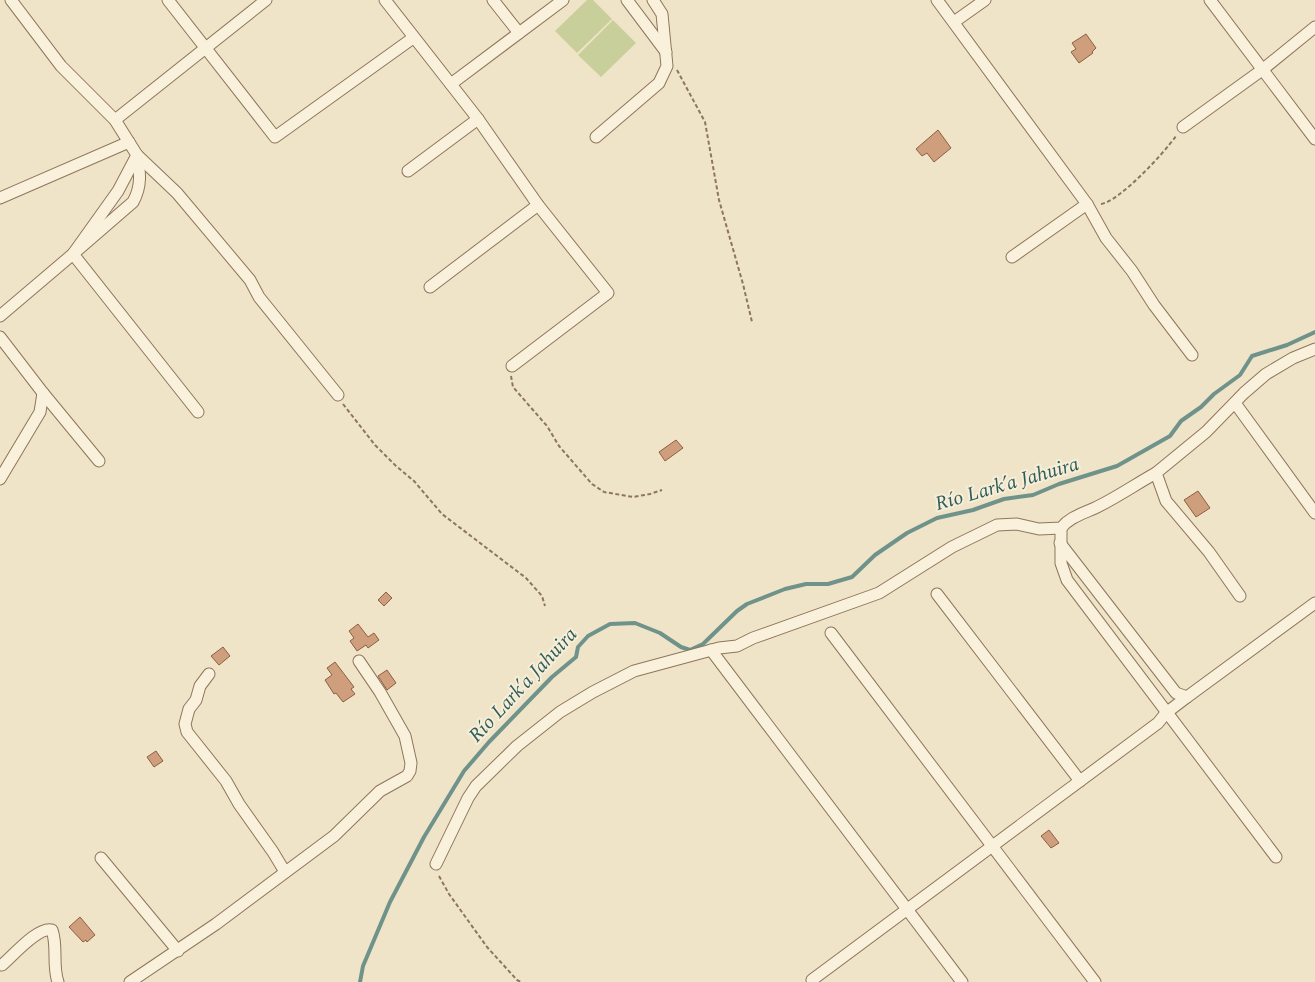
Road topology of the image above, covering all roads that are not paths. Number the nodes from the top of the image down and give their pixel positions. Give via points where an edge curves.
1 (11, 0) edge
2 (168, 0) edge
3 (385, 0) edge
4 (493, 0) edge
5 (563, 0) edge
6 (627, 0) edge
7 (653, 0) edge
8 (937, 0) edge
9 (984, 0) edge
10 (1210, 0) edge
11 (259, 2) edge
12 (954, 22) junction
13 (1315, 27) edge
14 (519, 33) junction
15 (413, 38) junction
16 (206, 48) junction
17 (667, 53) junction
18 (1262, 70) junction
19 (451, 84) junction
20 (478, 119) junction
21 (115, 120) junction
22 (1184, 127) road end
23 (596, 137) dead end
24 (1315, 139) edge
25 (129, 142) junction
26 (136, 155) junction
27 (408, 171) dead end
28 (0, 198) edge
29 (1086, 204) junction
30 (538, 205) junction
31 (73, 254) junction
32 (1012, 256) dead end
33 (430, 287) dead end
34 (0, 316) edge
35 (0, 337) edge
36 (1315, 349) edge
37 (1192, 355) dead end
38 (512, 366) road end
39 (43, 393) junction
40 (338, 396) road end
41 (1235, 403) junction
42 (198, 412) dead end
43 (99, 461) dead end
44 (1156, 472) junction
45 (0, 479) edge
46 (1315, 513) edge
47 (1061, 528) junction
48 (1060, 543) junction
49 (937, 594) dead end
50 (1240, 596) dead end
51 (1315, 603) edge
52 (831, 633) dead end
53 (711, 650) junction
54 (359, 661) dead end
55 (209, 674) dead end
56 (1187, 697) junction
57 (1166, 713) junction
58 (1080, 781) junction
59 (993, 845) junction
60 (1276, 857) dead end
61 (101, 858) dead end
62 (436, 864) road end
63 (285, 872) junction
64 (907, 910) junction
65 (178, 951) junction
66 (2, 965) dead end
67 (812, 980) dead end
68 (58, 982) edge
69 (130, 982) edge
70 (962, 982) edge
71 (1095, 982) edge

1 - 21 street via 61,66
2 - 16 street
3 - 15 street
4 - 14 street
5 - 14 street
6 - 17 street
7 - 17 street via 662,14
8 - 12 street
9 - 12 street
10 - 18 street
11 - 16 street
12 - 29 street
13 - 18 street
14 - 19 street
15 - 16 street via 275,137
15 - 19 street
16 - 21 street
17 - 23 street via 667,66 659,83
18 - 22 street
18 - 24 street
19 - 20 street
20 - 27 street
20 - 30 street
21 - 25 street
25 - 26 street
25 - 28 street
26 - 31 street via 118,191
26 - 31 street via 140,183 133,202
26 - 40 street via 177,193 250,280 258,297
29 - 32 street
29 - 37 street via 1106,238
30 - 33 street
30 - 38 street via 608,293
31 - 34 street
31 - 42 street
35 - 39 street
36 - 41 street via 1266,374
39 - 43 street
39 - 45 street via 40,412
41 - 44 street via 1206,432
41 - 46 street
44 - 47 street via 1065,522
44 - 50 street via 1166,501 1210,552
47 - 48 street
47 - 53 street via 997,525 952,547 879,593 736,646
48 - 56 street via 1176,693
48 - 57 street via 1066,580
49 - 58 street
51 - 56 street
52 - 59 street
53 - 62 street via 634,671 560,712 517,746 476,786
53 - 64 street
54 - 63 street via 405,736 410,771 380,791 334,836
55 - 63 street via 189,709 185,724 187,732 222,775
56 - 57 street
57 - 58 street via 1158,723
57 - 60 street
58 - 59 street
59 - 64 street
59 - 71 street
61 - 65 street
63 - 65 street
64 - 67 street
64 - 70 street
65 - 69 street
66 - 68 street via 24,943 48,929 52,930 55,938 54,972

